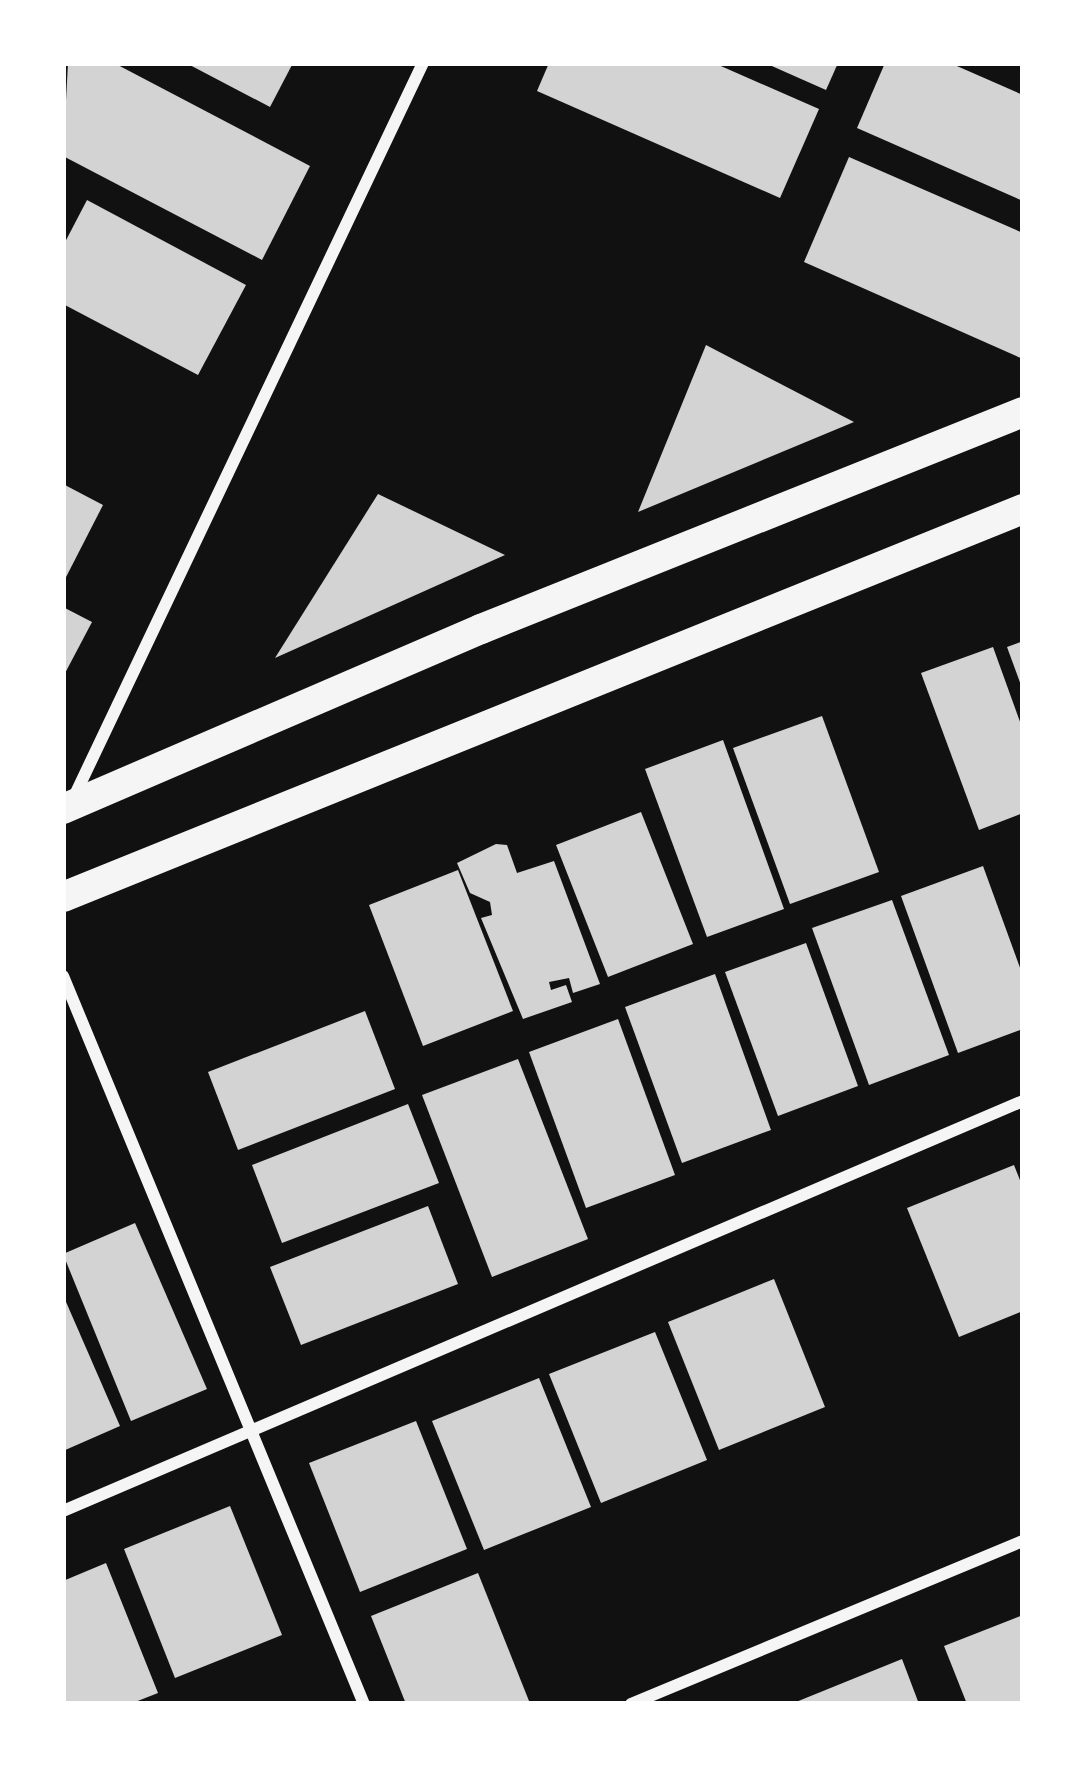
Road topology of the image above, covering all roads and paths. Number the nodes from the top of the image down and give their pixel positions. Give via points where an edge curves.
1 (423, 63) edge
2 (1023, 412) edge
3 (1023, 509) edge
4 (67, 807) edge
5 (63, 897) edge
6 (63, 976) edge
7 (1023, 1101) edge
8 (250, 1435) junction
9 (63, 1511) edge
10 (1023, 1541) edge
11 (364, 1704) edge
12 (631, 1704) edge

1 - 4 street
2 - 4 main road
3 - 5 main road
6 - 8 street
7 - 8 street
8 - 9 street
8 - 11 street
10 - 12 street

